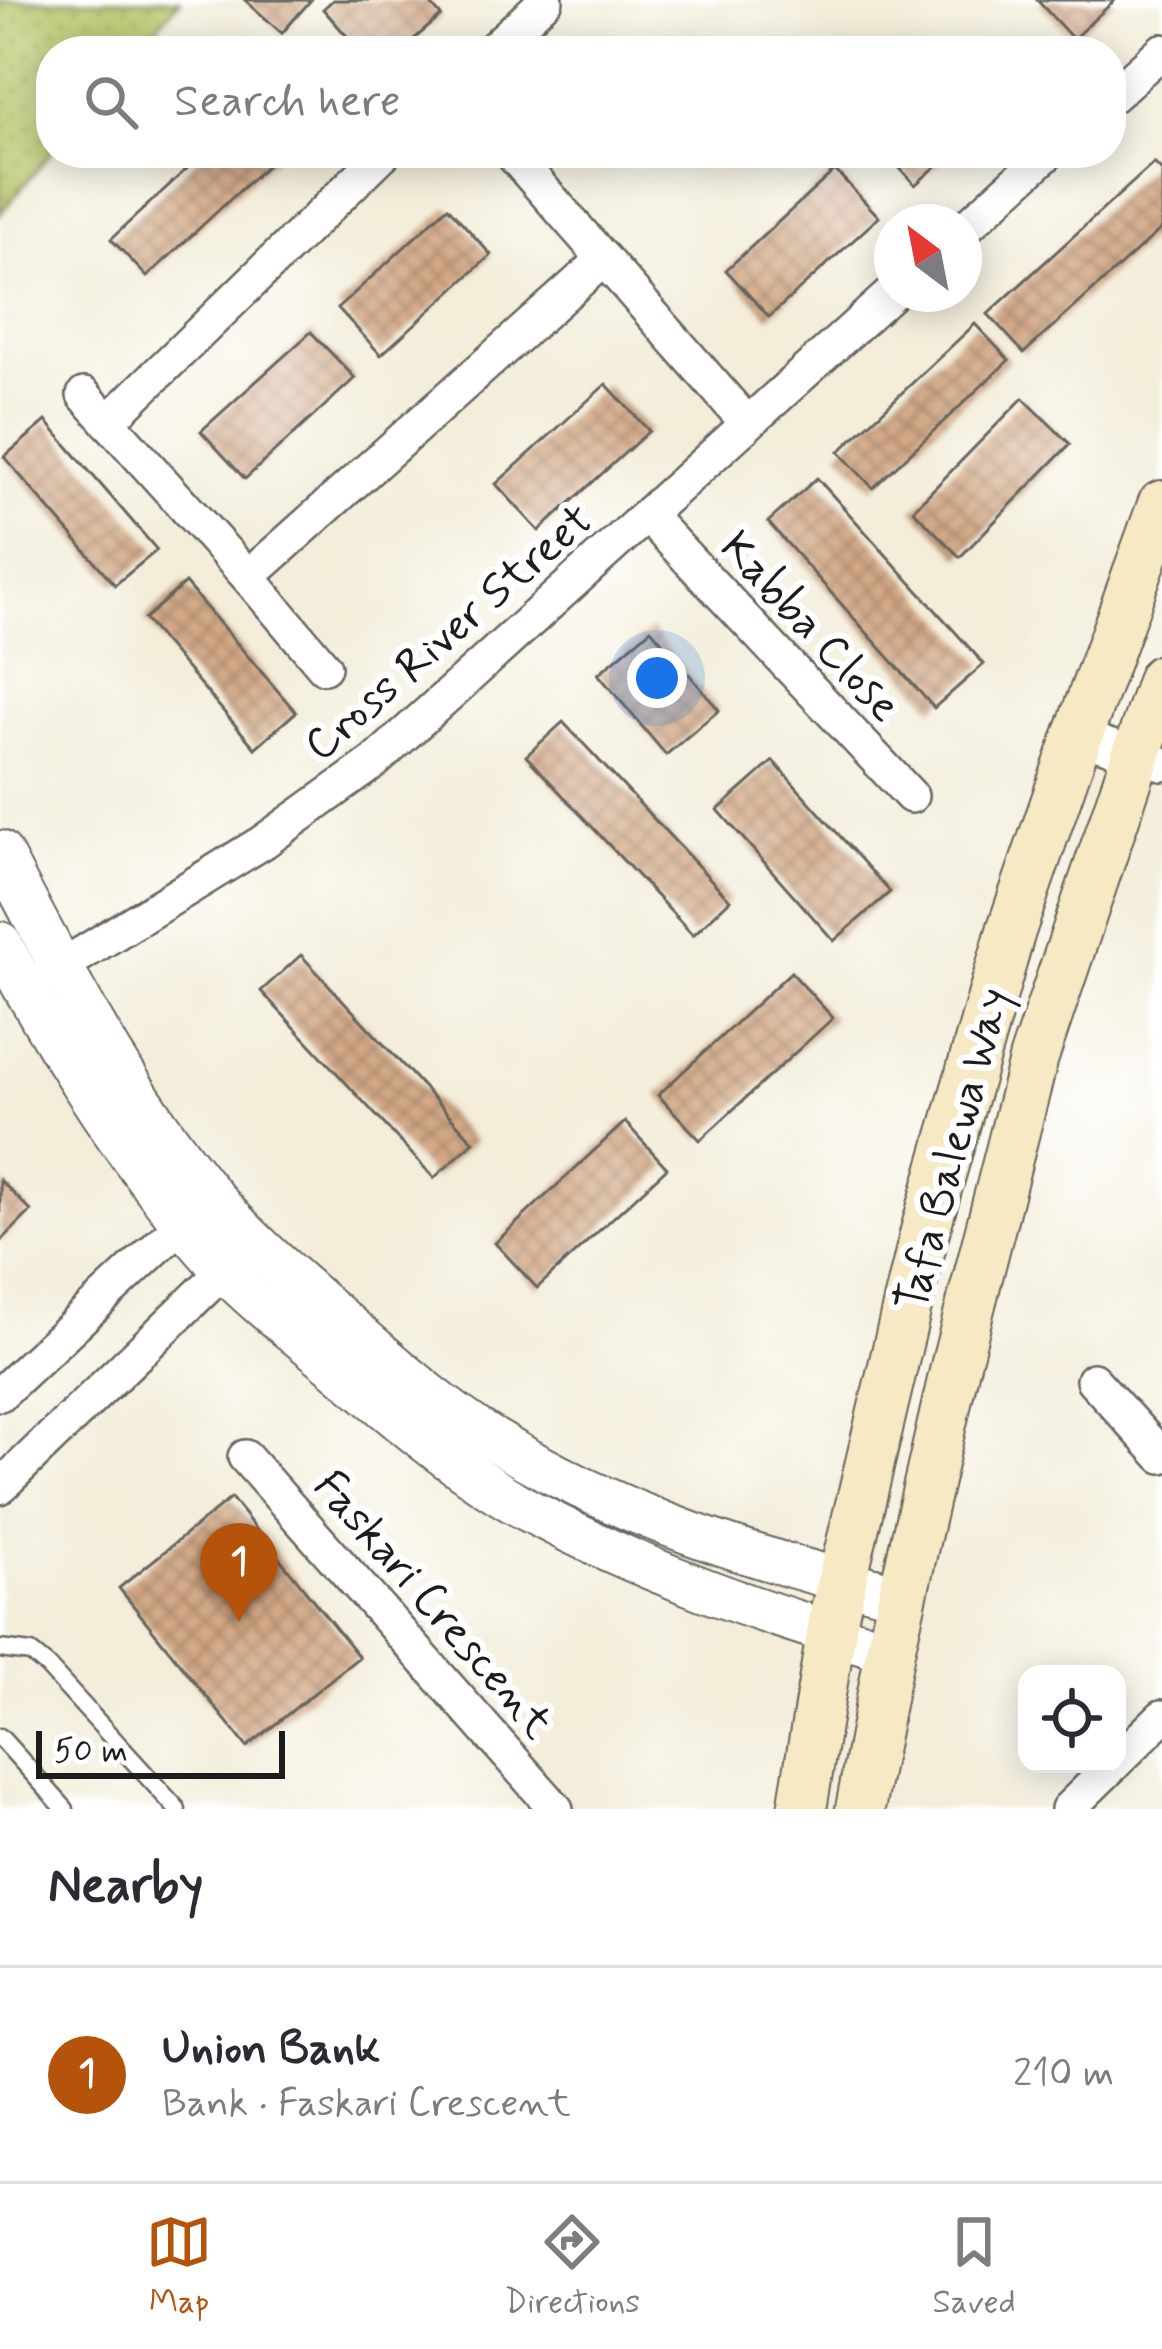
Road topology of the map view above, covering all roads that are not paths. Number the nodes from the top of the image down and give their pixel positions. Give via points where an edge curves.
1 (546, 0) edge
2 (507, 36) edge
3 (1162, 51) edge
4 (1126, 83) edge
5 (369, 168) edge
6 (524, 168) edge
7 (1031, 168) edge
8 (982, 213) edge
9 (604, 259) junction
10 (874, 309) edge
11 (84, 395) dead end
12 (108, 422) junction
13 (747, 423) junction
14 (1162, 505) edge
15 (647, 515) junction
16 (248, 577) junction
17 (324, 667) dead end
18 (1162, 679) edge
19 (1078, 736) junction
20 (1149, 759) edge
21 (911, 796) dead end
22 (0, 852) edge
23 (0, 943) edge
24 (42, 979) junction
25 (197, 1210) junction
26 (239, 1257) junction
27 (1093, 1380) dead end
28 (0, 1394) edge
29 (245, 1456) dead end
30 (1162, 1456) edge
31 (0, 1487) edge
32 (842, 1581) junction
33 (902, 1596) junction
34 (830, 1634) junction
35 (0, 1649) edge
36 (890, 1651) junction
37 (1162, 1717) edge
38 (0, 1737) edge
39 (1126, 1751) edge
40 (1104, 1773) edge
41 (65, 1809) edge
42 (177, 1809) edge
43 (556, 1809) edge
44 (802, 1809) edge
45 (860, 1809) edge
46 (1068, 1809) edge

1 - 2 street
3 - 4 street
5 - 12 street
6 - 9 street
7 - 8 street
9 - 13 street
9 - 16 street
10 - 13 street, Cross River Street
11 - 12 street
12 - 16 street
13 - 15 street, Cross River Street
14 - 19 main road, Tafa Balewa Way
15 - 21 street, Kabba Close
15 - 24 street, Cross River Street via 373,763
16 - 17 street
18 - 20 main road, Tafa Balewa Way
19 - 20 street
19 - 32 main road, Tafa Balewa Way via 925,1231
20 - 33 main road, Tafa Balewa Way via 1034,1057
22 - 24 street
23 - 24 street
24 - 25 street via 135,1091
25 - 26 street
25 - 28 street
26 - 31 street
26 - 32 street via 502,1444 585,1489 696,1538
26 - 34 street via 400,1420 461,1467 598,1545
27 - 30 street
29 - 43 street, Faskari Crescent
32 - 33 street
32 - 34 main road, Tafa Balewa Way
33 - 36 main road, Tafa Balewa Way
34 - 36 street
34 - 44 main road, Tafa Balewa Way
35 - 42 lane via 31,1652 47,1666
36 - 45 main road, Tafa Balewa Way
37 - 39 street
38 - 41 lane
40 - 46 street

